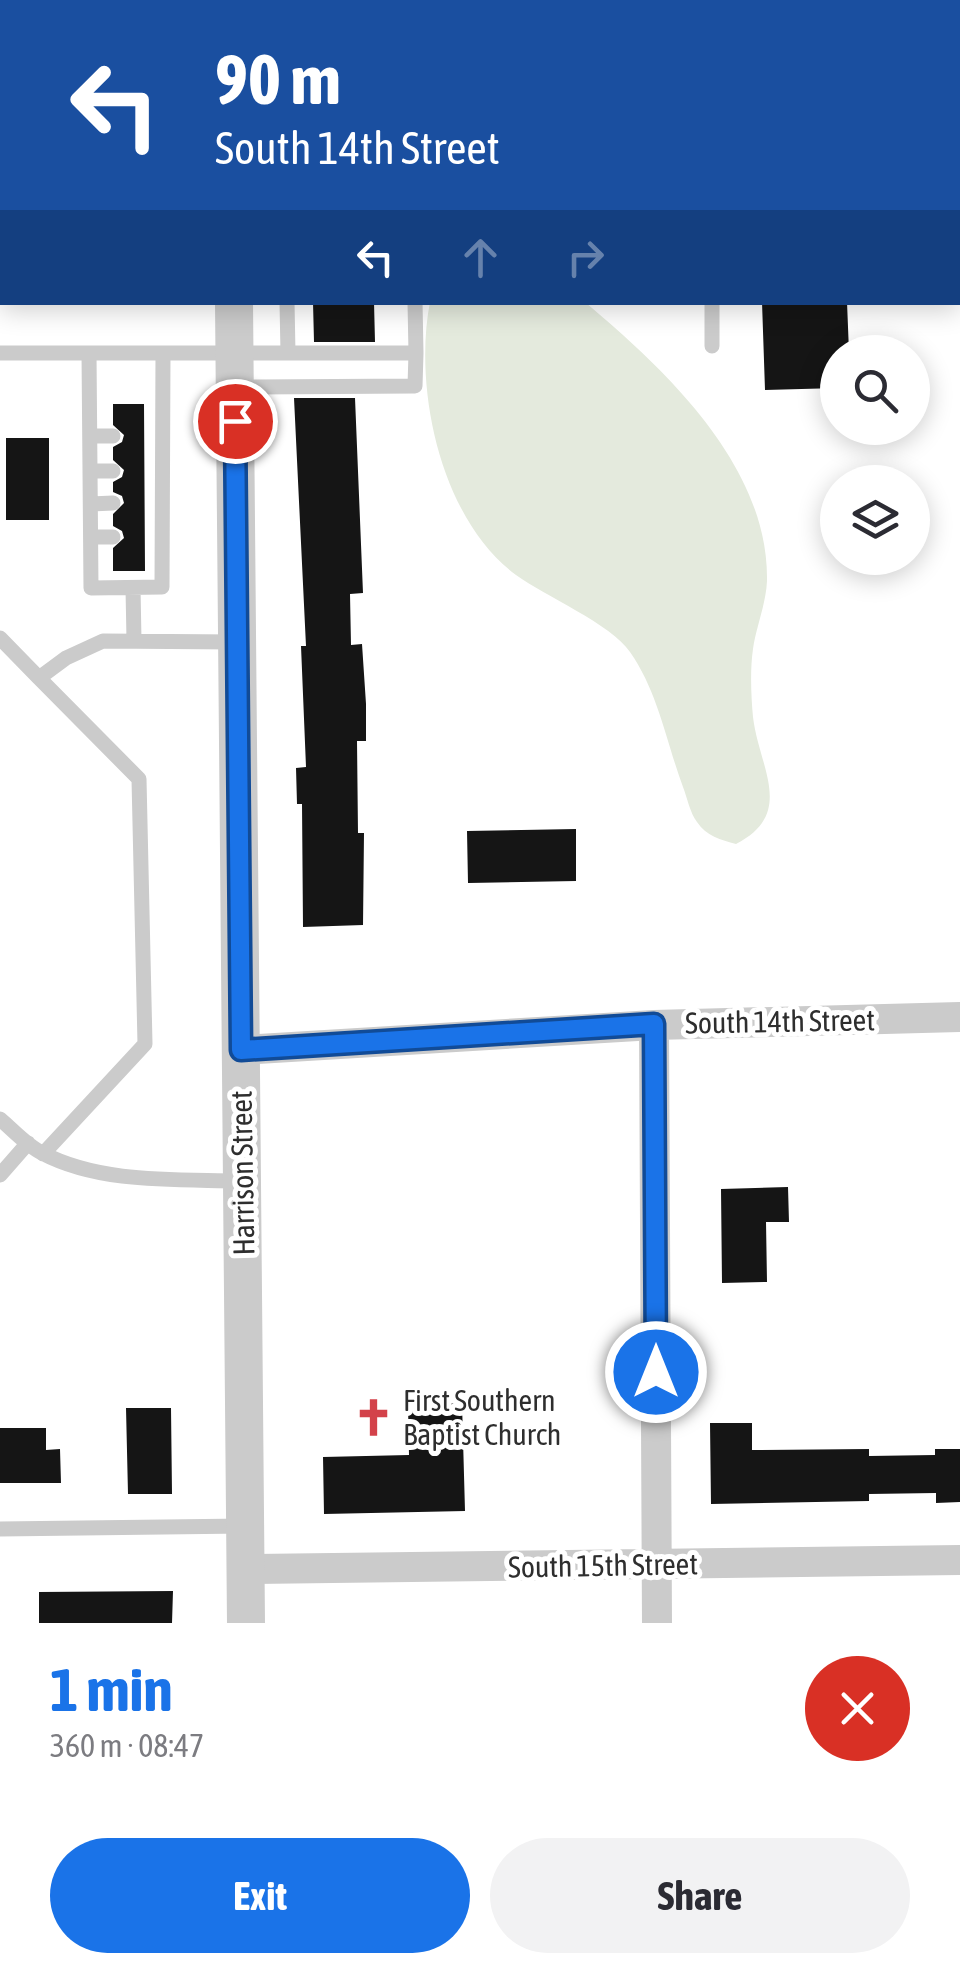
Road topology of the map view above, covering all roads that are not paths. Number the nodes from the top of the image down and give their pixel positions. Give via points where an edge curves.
1 (234, 305) edge
2 (287, 305) edge
3 (415, 305) edge
4 (712, 305) edge
5 (712, 346) dead end
6 (0, 353) edge
7 (89, 353) junction
8 (163, 353) junction
9 (288, 353) junction
10 (416, 353) junction
11 (235, 370) junction
12 (90, 436) junction
13 (113, 436) dead end
14 (144, 436) dead end
15 (163, 436) junction
16 (91, 471) junction
17 (113, 471) dead end
18 (145, 471) dead end
19 (162, 471) junction
20 (113, 503) dead end
21 (144, 503) dead end
22 (162, 503) junction
23 (91, 504) junction
24 (162, 535) junction
25 (113, 536) dead end
26 (145, 536) dead end
27 (91, 537) junction
28 (134, 588) junction
29 (0, 638) edge
30 (134, 640) junction
31 (236, 642) junction
32 (39, 678) junction
33 (960, 1017) edge
34 (654, 1024) junction
35 (241, 1050) junction
36 (0, 1119) edge
37 (28, 1143) junction
38 (43, 1154) junction
39 (0, 1175) edge
40 (243, 1181) junction
41 (245, 1526) junction
42 (0, 1529) edge
43 (960, 1560) edge
44 (657, 1565) junction
45 (246, 1569) junction
46 (246, 1623) edge
47 (657, 1623) edge

1 - 11 street, Harrison Street
2 - 9 lane
3 - 10 lane
4 - 5 lane
6 - 7 lane
7 - 8 lane
7 - 12 lane
8 - 11 lane
8 - 15 lane
9 - 10 lane
9 - 11 lane
10 - 11 lane via 416,386
11 - 31 street, Harrison Street
12 - 13 lane
12 - 16 lane
14 - 15 lane
15 - 19 lane
16 - 17 lane
16 - 23 lane
18 - 19 lane
19 - 22 lane
20 - 23 lane
21 - 22 lane
22 - 24 lane
23 - 27 lane
24 - 26 lane
24 - 28 lane via 162,587
25 - 27 lane
27 - 28 lane via 92,588
28 - 30 lane
29 - 32 lane
30 - 31 lane
30 - 32 lane via 89,645
31 - 35 street, Harrison Street
32 - 38 lane via 139,778 145,1044
33 - 34 street, South 14th Street
34 - 35 street, South 14th Street
34 - 44 street
35 - 40 street, Harrison Street
36 - 37 lane
37 - 38 lane
37 - 39 lane
38 - 40 lane via 138,1178
40 - 41 street, Harrison Street
41 - 42 lane
41 - 45 street, Harrison Street
43 - 44 street, South 15th Street
44 - 45 street, South 15th Street
44 - 47 street
45 - 46 street, Harrison Street

